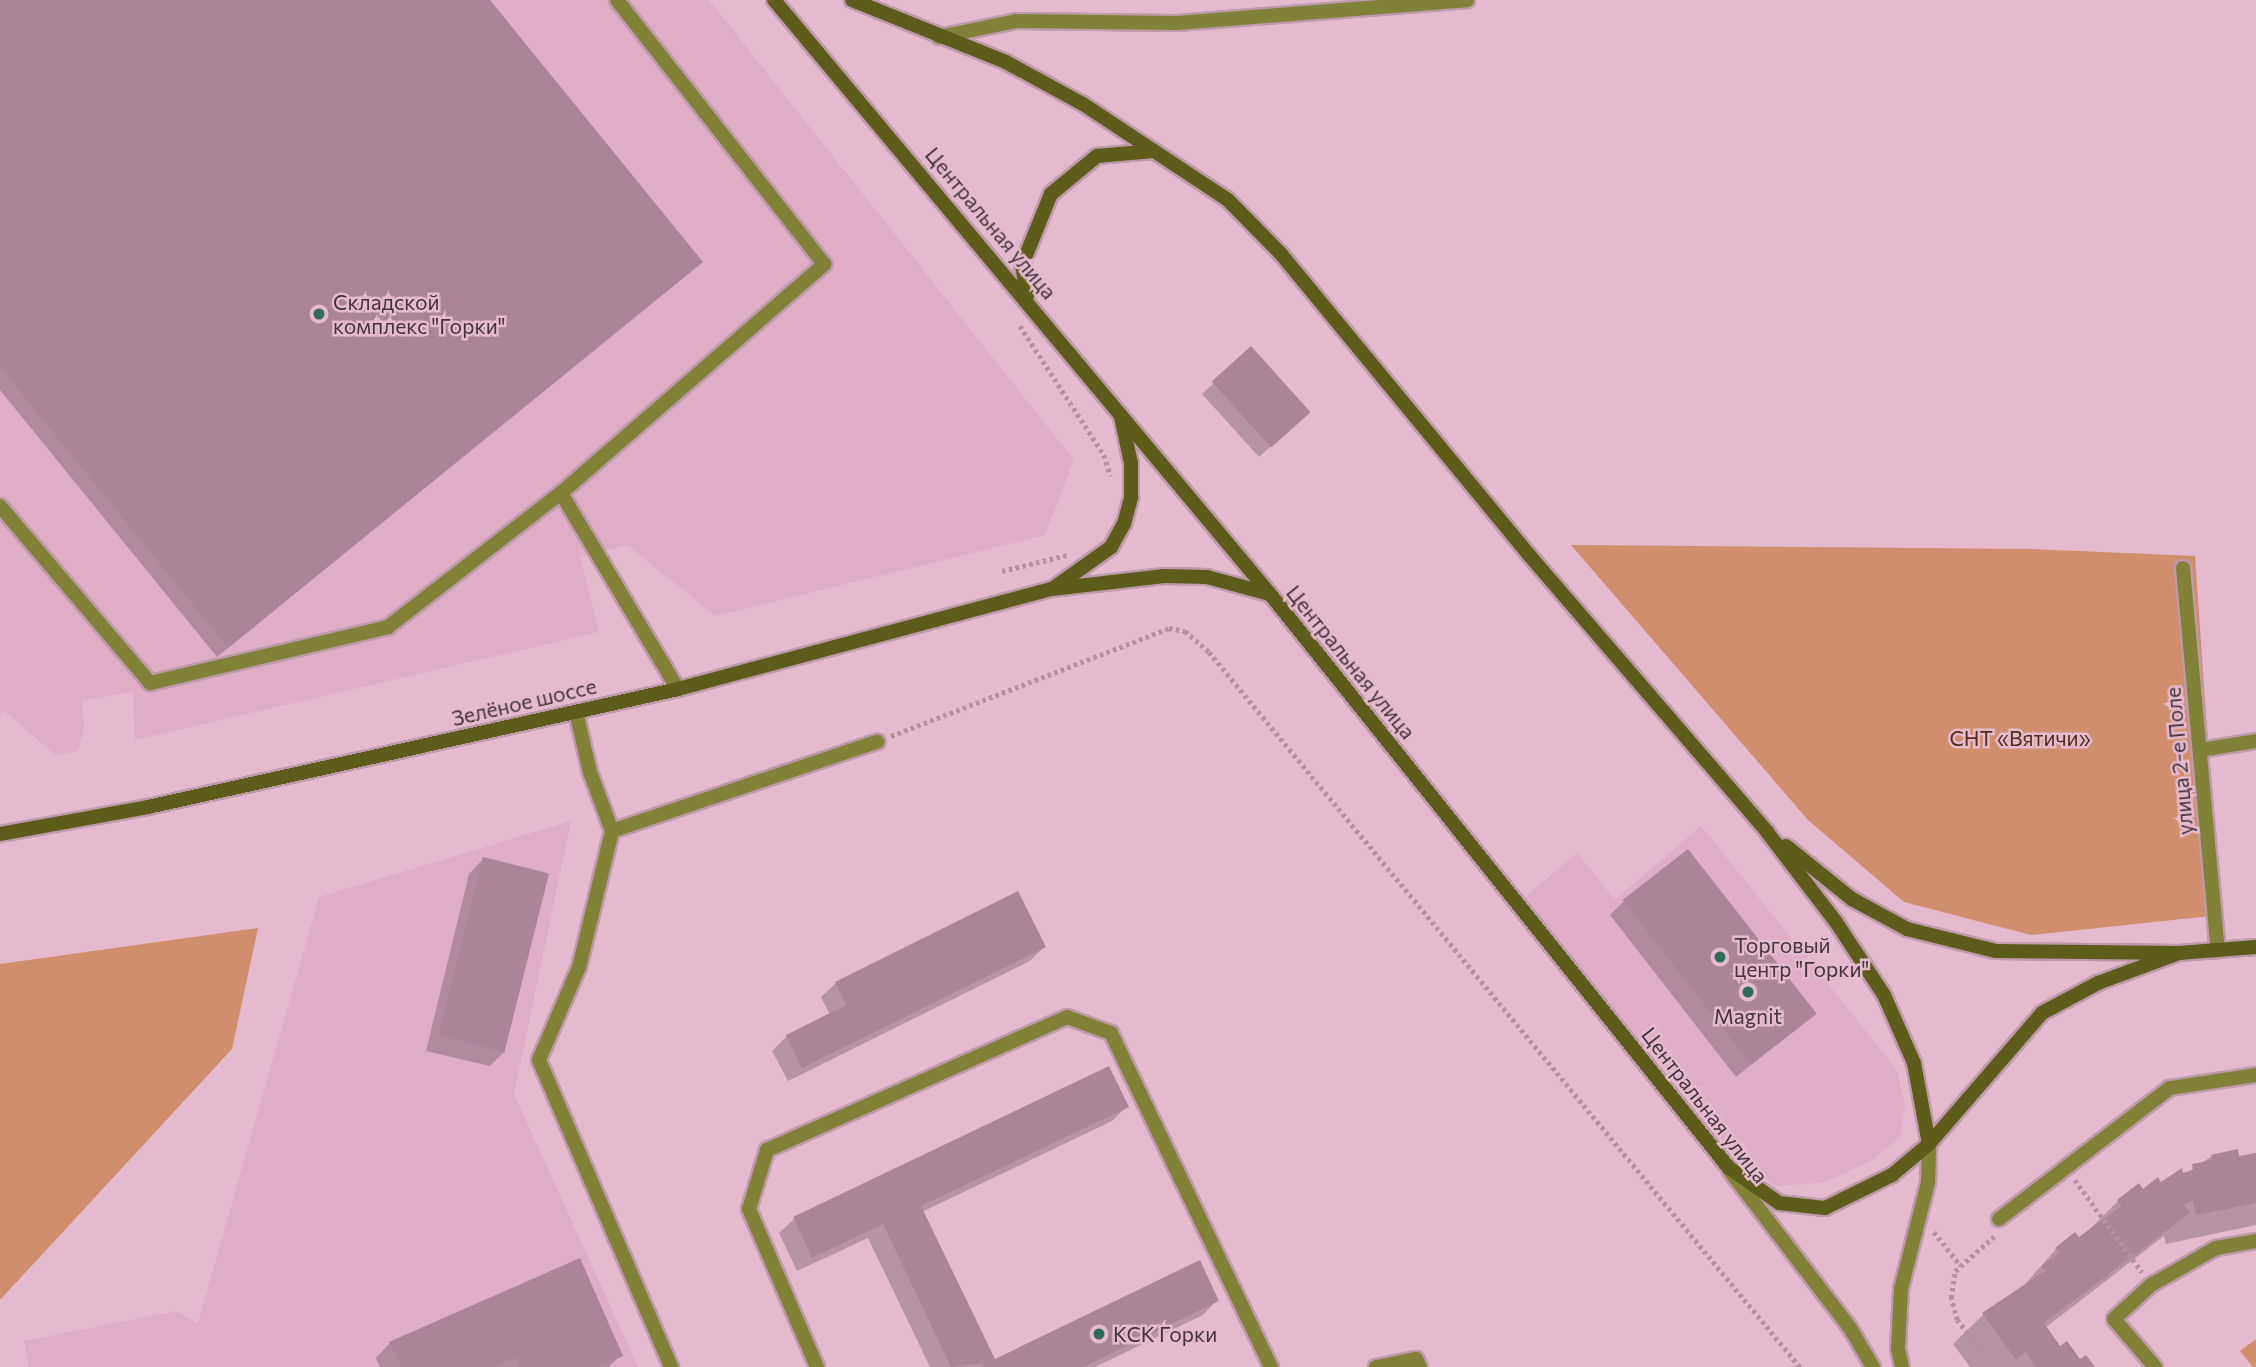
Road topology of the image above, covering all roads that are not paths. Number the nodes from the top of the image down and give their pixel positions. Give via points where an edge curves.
1 (617, 0) edge
2 (774, 0) edge
3 (852, 0) edge
4 (1467, 0) edge
5 (939, 37) junction
6 (1154, 151) junction
7 (1027, 298) junction
8 (1120, 412) junction
9 (561, 493) junction
10 (0, 506) edge
11 (2183, 568) dead end
12 (1052, 589) junction
13 (1270, 594) junction
14 (678, 689) junction
15 (576, 712) junction
16 (2256, 741) edge
17 (877, 742) road end
18 (2200, 750) junction
19 (612, 831) junction
20 (1768, 832) junction
21 (0, 834) edge
22 (2256, 947) edge
23 (2218, 950) junction
24 (2179, 953) junction
25 (2256, 1075) edge
26 (1929, 1144) junction
27 (1728, 1167) junction
28 (1999, 1219) road end
29 (2256, 1241) edge
30 (671, 1367) edge
31 (817, 1367) edge
32 (1271, 1367) edge
33 (1376, 1367) edge
34 (1420, 1367) edge
35 (1873, 1367) edge
36 (1902, 1367) edge
37 (2155, 1367) edge

1 - 9 street via 824,264
2 - 7 main road, Центральная улица
3 - 5 main road
4 - 5 street via 1177,23 1016,21
5 - 6 main road via 1004,61
6 - 7 main road via 1097,156 1051,194 1022,265
6 - 20 main road via 1228,200 1281,254 1530,556
7 - 8 main road, Центральная улица
8 - 12 main road via 1130,463 1131,497 1124,524 1111,547
8 - 13 main road, Центральная улица
9 - 10 street via 388,627 150,683
9 - 14 street
11 - 18 street, улица 2-е Поле
12 - 13 main road via 1164,576 1208,577
12 - 14 main road, Зелёное шоссе
13 - 27 main road, Центральная улица
14 - 15 main road, Зелёное шоссе
15 - 19 street via 590,772
15 - 21 main road, Зелёное шоссе via 148,807
16 - 18 street
17 - 19 street
18 - 23 street, улица 2-е Поле
19 - 30 street via 579,967 539,1059
20 - 24 main road via 1852,899 1907,929 1996,951
20 - 26 main road via 1884,995 1913,1063
22 - 23 main road
23 - 24 main road
24 - 26 main road via 2098,983 2042,1013
25 - 28 street via 2170,1088
26 - 27 main road via 1892,1175 1825,1208 1779,1203
26 - 36 street via 1928,1182 1901,1289 1898,1348
27 - 35 street, Центральная улица via 1850,1328
29 - 37 street via 2216,1248 2151,1285 2114,1319
31 - 32 street via 749,1209 767,1150 1067,1017 1111,1032
33 - 34 street via 1416,1359

